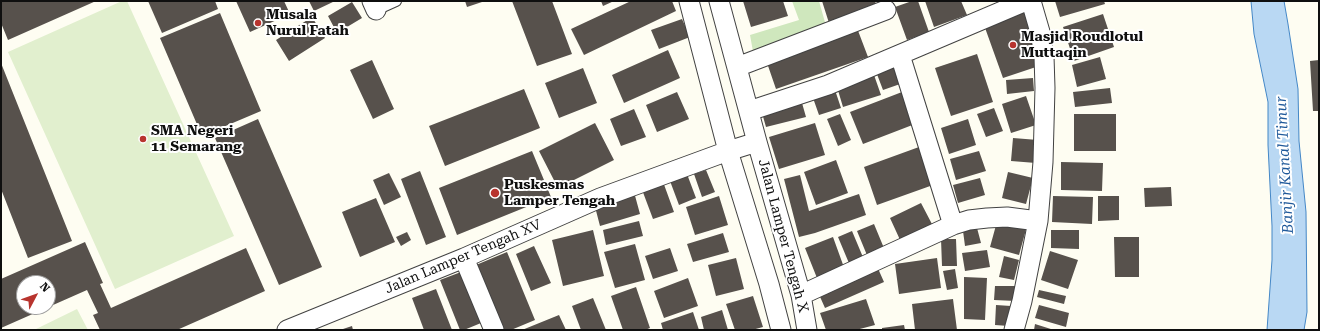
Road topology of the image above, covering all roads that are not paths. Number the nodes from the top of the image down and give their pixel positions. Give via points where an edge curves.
1 (396, 1) edge
2 (689, 1) edge
3 (719, 1) edge
4 (1026, 1) edge
5 (1031, 1) edge
6 (374, 6) edge
7 (886, 10) dead end
8 (900, 55) junction
9 (737, 67) junction
10 (749, 111) junction
11 (743, 146) junction
12 (1038, 221) junction
13 (953, 225) junction
14 (464, 258) junction
15 (801, 295) junction
16 (288, 330) edge
17 (494, 330) edge
18 (782, 330) edge
19 (807, 330) edge
20 (1014, 330) edge

1 - 6 lane
2 - 11 street, Jalan Lamper Tengah X
3 - 9 street, Jalan Lamper Tengah X
4 - 8 street
5 - 12 street via 1040,32 1045,80 1043,162
7 - 9 street
8 - 10 street via 828,85
8 - 13 street
9 - 10 street, Jalan Lamper Tengah X
10 - 11 street, Jalan Lamper Tengah X
11 - 14 street, Jalan Lamper Tengah XV via 600,198
11 - 15 street, Jalan Lamper Tengah X
11 - 18 street, Jalan Lamper Tengah X via 766,276
12 - 13 street via 1007,217 969,220
12 - 20 street
13 - 15 street
14 - 16 street, Jalan Lamper Tengah XV
14 - 17 street
15 - 19 street, Jalan Lamper Tengah X

